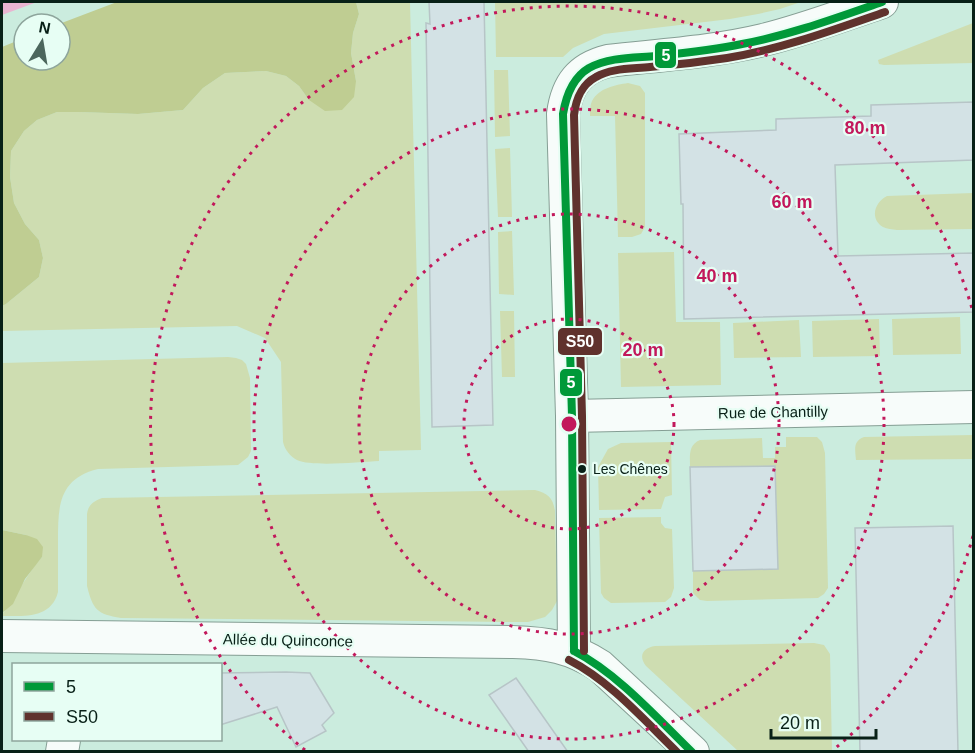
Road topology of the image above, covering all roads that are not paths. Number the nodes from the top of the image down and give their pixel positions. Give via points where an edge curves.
1 (882, 2) edge
2 (974, 407) edge
3 (572, 416) junction
4 (2, 636) edge
5 (83, 651) edge
6 (574, 651) junction
7 (693, 752) edge

1 - 3 street via 738,45 595,64 572,85 563,114
2 - 3 street, Rue de Chantilly
3 - 6 street
4 - 5 street, Allée du Quinconce
5 - 6 street, Allée du Quinconce via 513,642
6 - 7 street, Allée du Quinconce via 600,666

